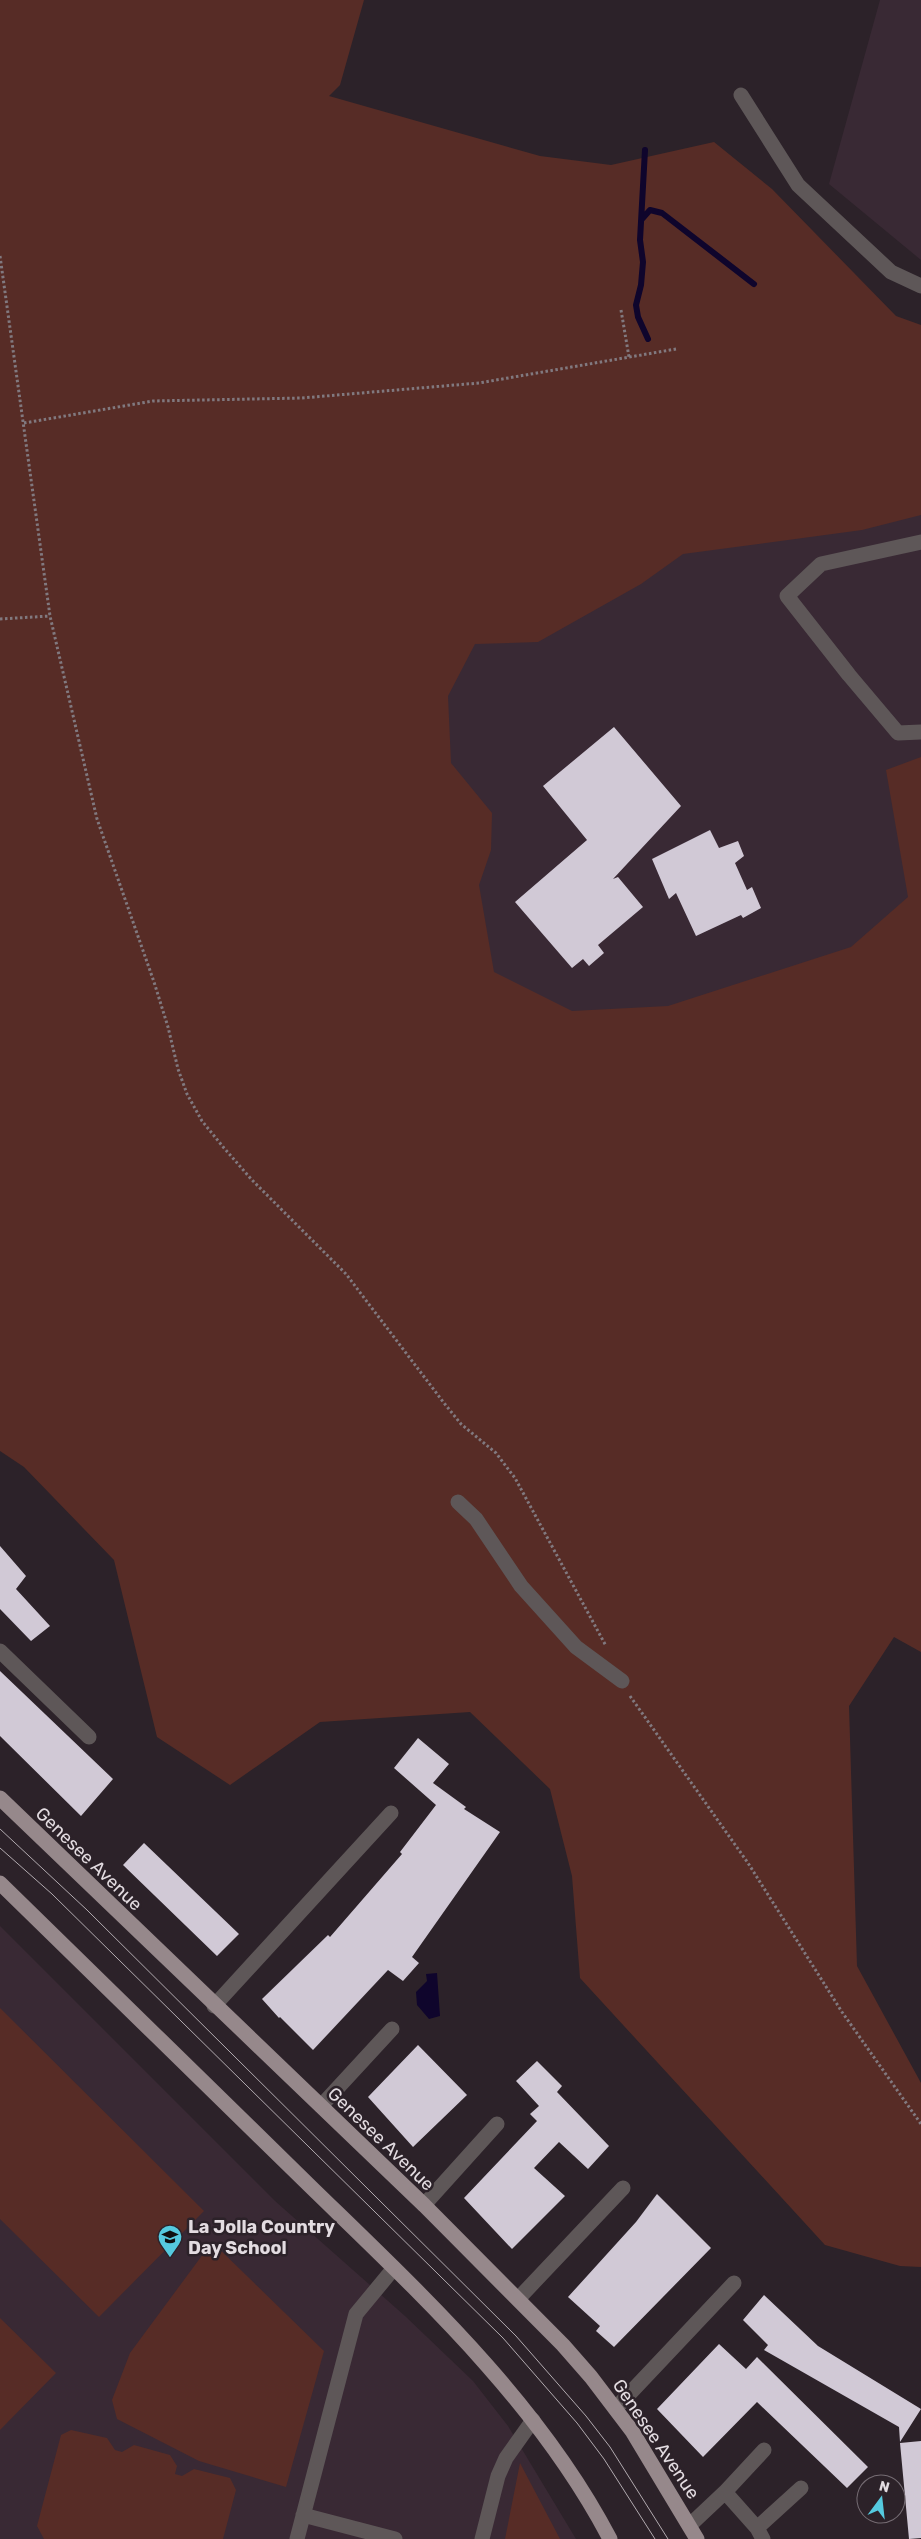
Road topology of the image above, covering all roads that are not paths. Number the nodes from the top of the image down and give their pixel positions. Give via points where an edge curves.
1 (741, 94) dead end
2 (921, 286) edge
3 (921, 542) edge
4 (921, 732) edge
5 (458, 1502) dead end
6 (0, 1651) edge
7 (622, 1681) road end
8 (89, 1737) dead end
9 (0, 1798) edge
10 (391, 1813) dead end
11 (0, 1882) edge
12 (214, 2006) junction
13 (392, 2029) dead end
14 (321, 2106) junction
15 (497, 2124) dead end
16 (623, 2188) dead end
17 (424, 2206) junction
18 (394, 2268) junction
19 (734, 2283) dead end
20 (518, 2299) junction
21 (616, 2408) junction
22 (533, 2420) junction
23 (764, 2450) dead end
24 (801, 2488) dead end
25 (726, 2492) junction
26 (304, 2515) junction
27 (690, 2525) junction
28 (760, 2533) edge
29 (297, 2539) edge
30 (395, 2539) edge
31 (482, 2539) edge
32 (610, 2539) edge
33 (697, 2539) edge

1 - 2 street via 798,184 890,272
3 - 4 street via 821,564 787,596 898,733
5 - 7 street via 476,1519 521,1586 576,1647
6 - 8 street
9 - 12 main road, Genesee Avenue
10 - 12 street
11 - 18 main road
12 - 14 main road, Genesee Avenue
13 - 14 street
14 - 17 main road, Genesee Avenue
15 - 17 street
16 - 20 street
17 - 20 main road, Genesee Avenue
18 - 22 main road
18 - 26 street via 356,2314
19 - 21 street
20 - 21 main road, Genesee Avenue via 563,2345
21 - 27 main road, Genesee Avenue
22 - 31 street via 506,2458 498,2476
22 - 32 main road via 590,2501
23 - 25 street
24 - 28 street
25 - 27 street
25 - 28 street
26 - 29 street
26 - 30 street
27 - 33 main road, Genesee Avenue

